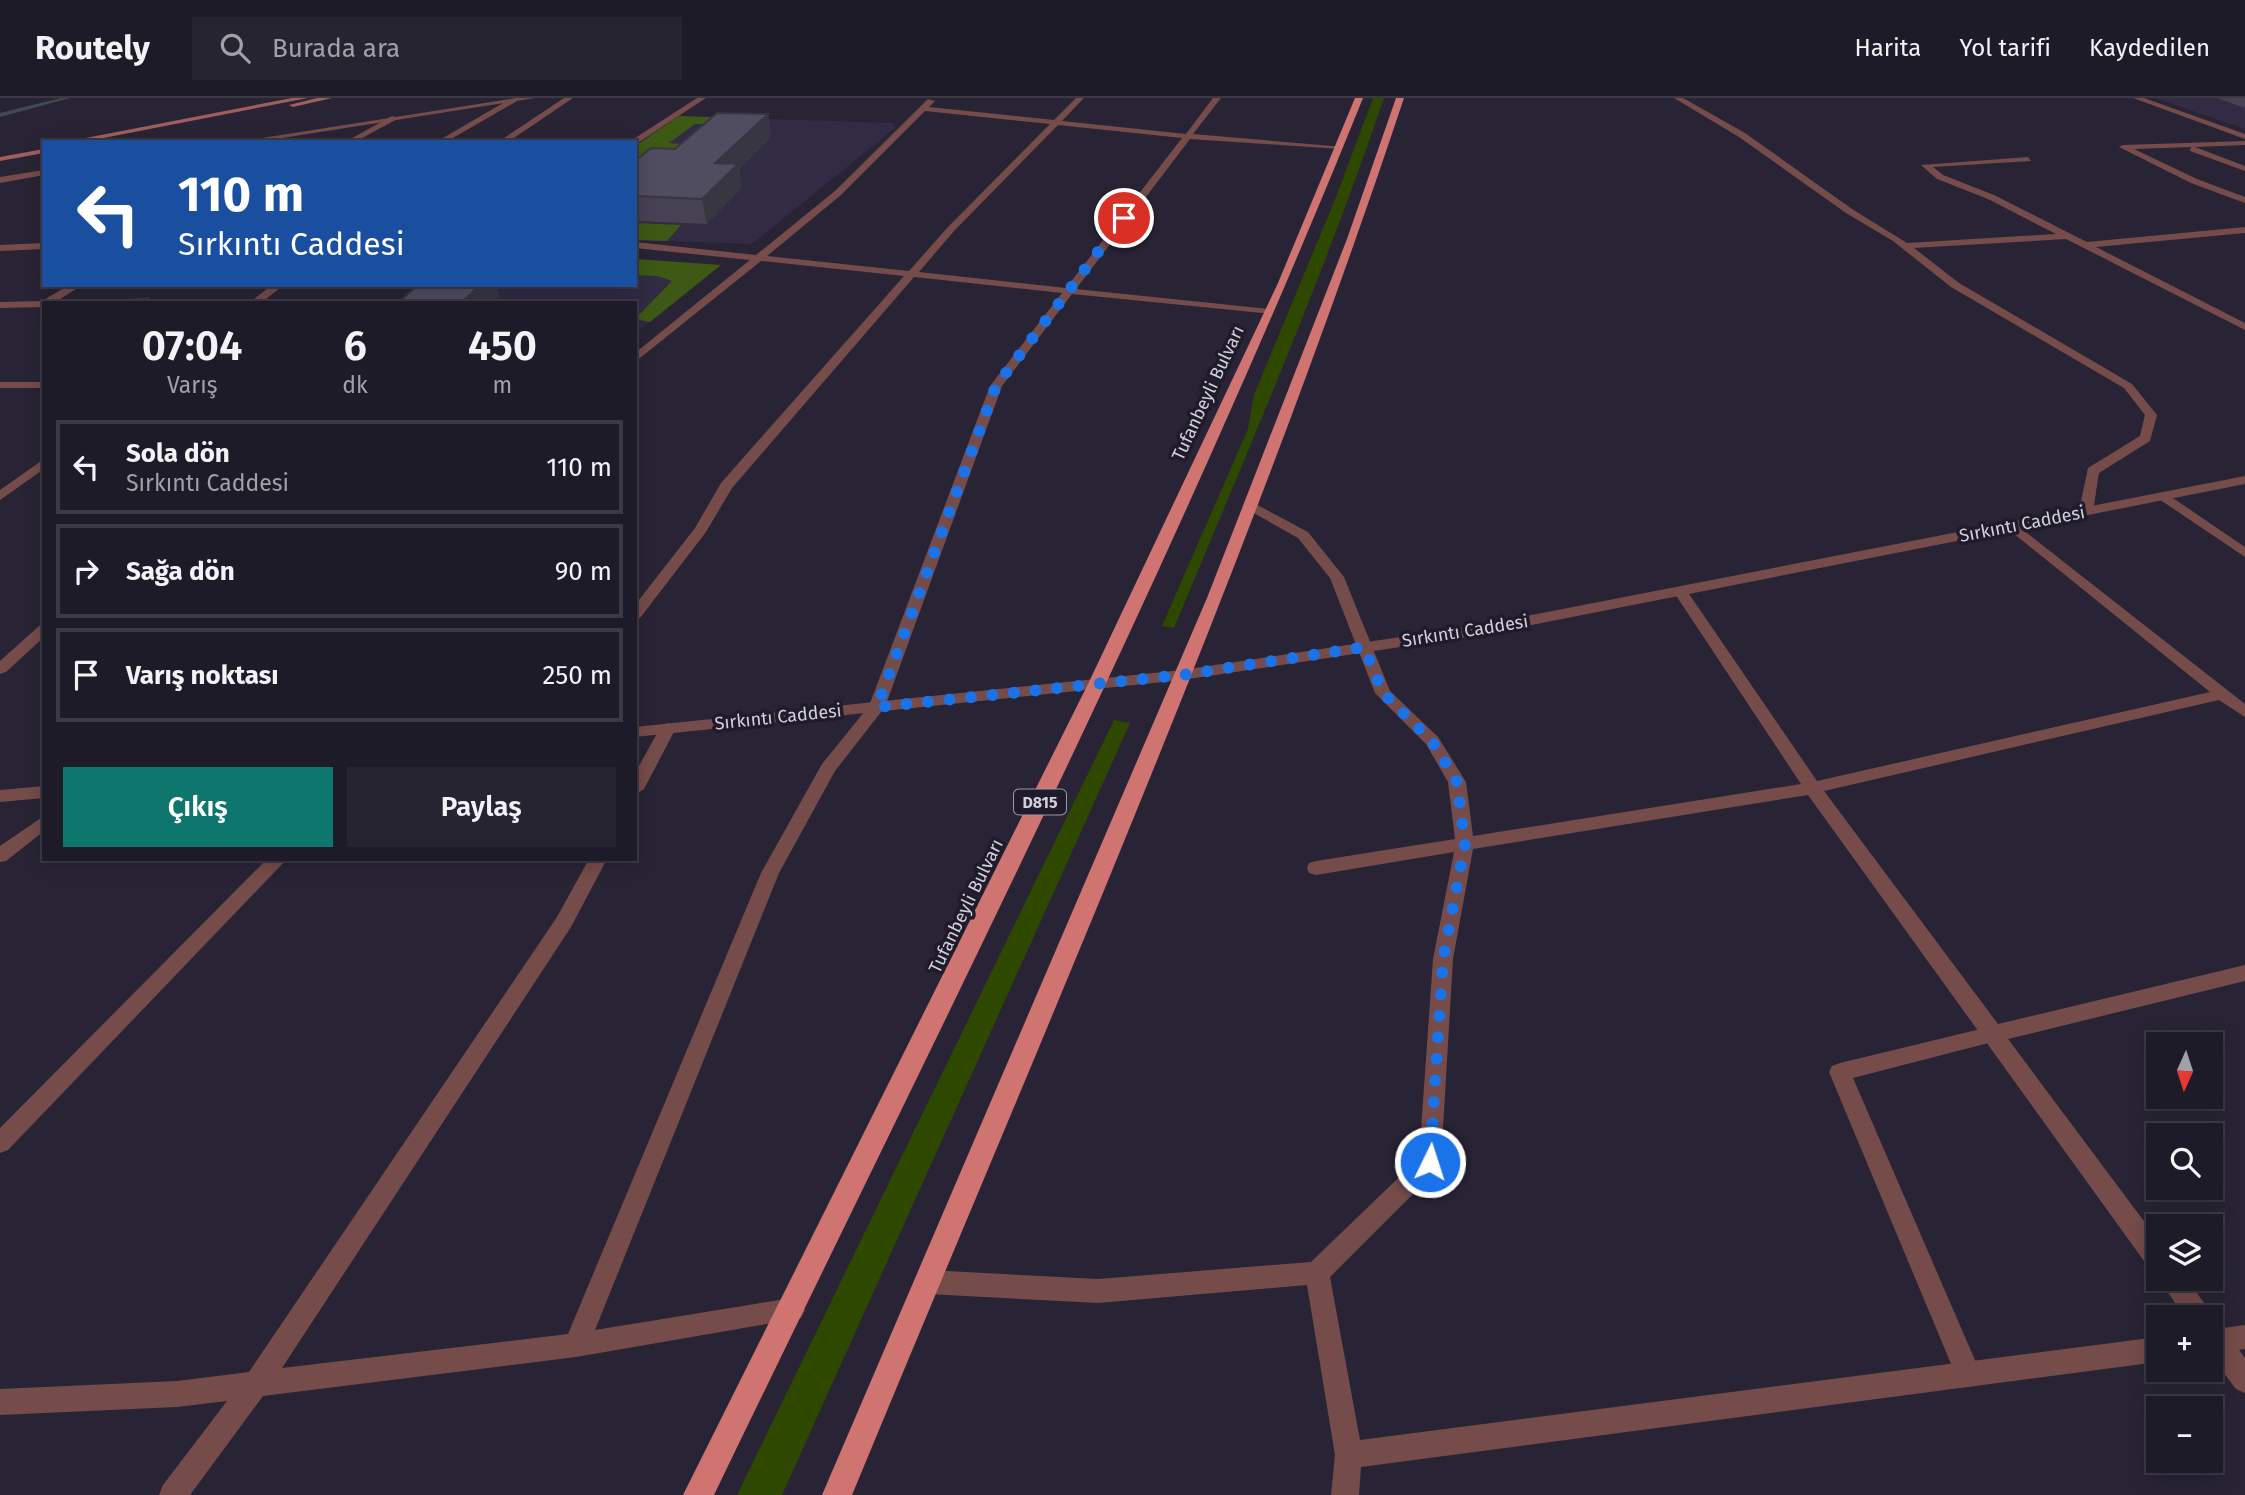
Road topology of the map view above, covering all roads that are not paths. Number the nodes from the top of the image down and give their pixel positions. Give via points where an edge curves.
1 (304, 98) edge
2 (328, 98) edge
3 (531, 98) edge
4 (569, 98) edge
5 (702, 98) edge
6 (933, 98) edge
7 (1080, 98) edge
8 (1217, 98) edge
9 (1359, 98) edge
10 (1400, 98) edge
11 (1678, 98) edge
12 (2137, 98) edge
13 (513, 101) junction
14 (927, 109) junction
15 (395, 118) junction
16 (1056, 122) junction
17 (1187, 136) junction
18 (2245, 137) edge
19 (80, 140) edge
20 (104, 140) edge
21 (253, 140) edge
22 (353, 140) edge
23 (444, 140) edge
24 (505, 140) edge
25 (636, 140) edge
26 (2245, 143) edge
27 (1340, 147) junction
28 (2186, 147) junction
29 (42, 149) edge
30 (0, 157) edge
31 (2028, 159) dead end
32 (2245, 169) edge
33 (42, 172) edge
34 (0, 180) edge
35 (2245, 200) edge
36 (2245, 230) edge
37 (2069, 236) junction
38 (637, 245) edge
39 (2088, 245) junction
40 (42, 246) edge
41 (1904, 246) junction
42 (0, 248) edge
43 (758, 258) junction
44 (910, 276) junction
45 (73, 287) edge
46 (276, 287) edge
47 (1069, 290) junction
48 (49, 301) edge
49 (257, 301) edge
50 (42, 303) edge
51 (0, 305) edge
52 (1269, 312) junction
53 (2245, 313) edge
54 (2223, 316) junction
55 (2245, 327) edge
56 (637, 357) edge
57 (0, 385) edge
58 (42, 385) edge
59 (42, 465) edge
60 (2245, 480) edge
61 (0, 482) edge
62 (19, 482) junction
63 (0, 496) edge
64 (2164, 496) junction
65 (1250, 505) junction
66 (2086, 511) junction
67 (2013, 526) junction
68 (2245, 553) edge
69 (1680, 591) junction
70 (637, 612) edge
71 (42, 631) edge
72 (1364, 647) junction
73 (0, 669) edge
74 (1182, 675) junction
75 (1097, 684) junction
76 (2221, 694) junction
77 (877, 707) junction
78 (2245, 712) edge
79 (668, 728) junction
80 (637, 732) edge
81 (637, 785) edge
82 (1813, 788) junction
83 (42, 792) edge
84 (0, 796) edge
85 (42, 824) edge
86 (1465, 844) junction
87 (0, 856) edge
88 (276, 861) edge
89 (597, 861) edge
90 (1316, 868) dead end
91 (2245, 973) edge
92 (1993, 1034) junction
93 (0, 1143) edge
94 (2146, 1244) edge
95 (1317, 1273) junction
96 (927, 1282) junction
97 (792, 1310) junction
98 (2245, 1337) edge
99 (2223, 1338) edge
100 (576, 1345) junction
101 (2146, 1351) edge
102 (2223, 1352) edge
103 (1968, 1374) junction
104 (2245, 1380) edge
105 (256, 1384) junction
106 (0, 1402) edge
107 (1349, 1455) junction
108 (173, 1495) edge
109 (698, 1495) edge
110 (837, 1495) edge
111 (1345, 1495) edge

1 - 19 main road
2 - 20 main road
3 - 13 street
4 - 24 street
5 - 25 street
6 - 14 street
7 - 16 street
8 - 17 street
9 - 27 highway, Tufanbeyli Bulvarı / D815
10 - 65 highway via 1352,239
11 - 41 street via 1742,135
12 - 18 street
13 - 15 street
13 - 23 street
14 - 16 street
14 - 43 street via 838,193
15 - 21 street
15 - 22 street
16 - 17 street
16 - 44 street
17 - 27 street
17 - 47 street
26 - 28 street
27 - 52 highway, Tufanbeyli Bulvarı / D815
28 - 32 street
28 - 35 street via 2123,147
29 - 30 main road
31 - 37 street via 1925,164 1940,177
33 - 34 street
36 - 39 street
37 - 39 street
37 - 41 street
38 - 43 street
39 - 54 street
40 - 42 street
41 - 66 street via 1955,285 2127,386 2151,415 2146,438 2093,471
43 - 44 street
43 - 56 street
44 - 47 street
44 - 70 street via 726,486 701,529
45 - 48 street
46 - 49 street
47 - 52 street
47 - 77 street via 996,386
50 - 51 street
52 - 75 highway, Tufanbeyli Bulvarı / D815
53 - 54 street
54 - 55 street
57 - 58 street
59 - 62 street
60 - 64 street, Sırkıntı Caddesi
61 - 62 street
62 - 63 street
64 - 66 street, Sırkıntı Caddesi
64 - 68 street
65 - 72 street via 1303,535 1319,553 1337,577
65 - 74 highway
66 - 67 street, Sırkıntı Caddesi
67 - 69 street, Sırkıntı Caddesi
67 - 76 street
69 - 72 street, Sırkıntı Caddesi via 1486,629
69 - 82 street
71 - 73 street
72 - 74 street, Sırkıntı Caddesi
72 - 86 street via 1383,693 1432,741 1457,782
74 - 75 street, Sırkıntı Caddesi
74 - 96 highway
75 - 77 street, Sırkıntı Caddesi
75 - 97 highway, Tufanbeyli Bulvarı / D815
76 - 78 street
76 - 82 street
77 - 79 street, Sırkıntı Caddesi
77 - 100 street via 828,768 770,873
79 - 80 street, Sırkıntı Caddesi
79 - 81 street
82 - 86 street
82 - 92 street
83 - 84 street
85 - 87 street
86 - 90 street
86 - 95 street via 1443,959 1430,1162
88 - 93 street
89 - 105 street via 564,922
91 - 92 street
92 - 94 street
92 - 103 street via 1840,1072
95 - 96 street via 1098,1291
95 - 107 street
96 - 110 highway
97 - 100 street
97 - 109 highway, Tufanbeyli Bulvarı / D815
98 - 99 street
100 - 105 street
101 - 103 street
102 - 104 street
103 - 107 street
105 - 106 street via 177,1394
105 - 108 street
107 - 111 street

